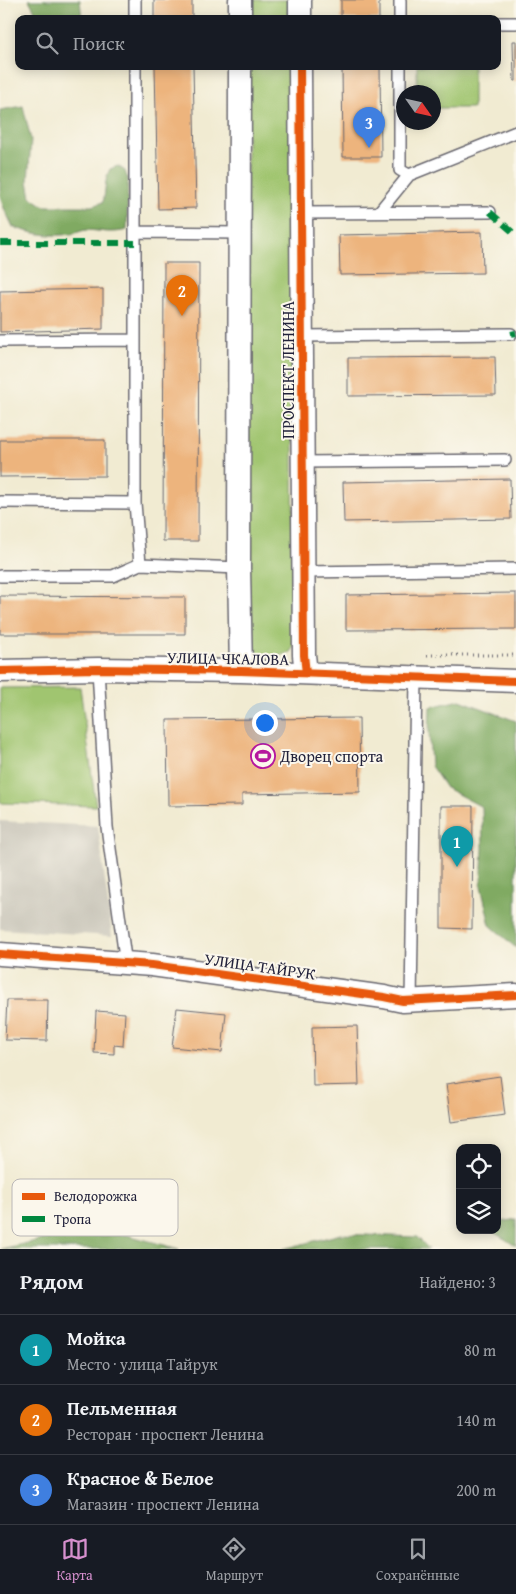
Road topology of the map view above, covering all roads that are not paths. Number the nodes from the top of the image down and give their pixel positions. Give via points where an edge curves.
1 (135, 0) edge
2 (240, 0) edge
3 (300, 0) edge
4 (400, 0) edge
5 (135, 15) edge
6 (240, 15) edge
7 (300, 15) edge
8 (400, 15) edge
9 (501, 23) edge
10 (516, 23) edge
11 (135, 70) edge
12 (240, 70) edge
13 (300, 70) edge
14 (400, 70) edge
15 (516, 132) edge
16 (409, 175) junction
17 (379, 212) junction
18 (490, 212) dead end
19 (301, 213) junction
20 (135, 232) junction
21 (239, 233) junction
22 (512, 334) dead end
23 (302, 336) junction
24 (135, 340) junction
25 (0, 341) edge
26 (504, 460) dead end
27 (303, 462) junction
28 (0, 502) edge
29 (135, 503) junction
30 (140, 564) junction
31 (239, 568) junction
32 (516, 569) edge
33 (303, 572) junction
34 (0, 576) edge
35 (98, 669) junction
36 (0, 671) edge
37 (241, 671) junction
38 (306, 673) junction
39 (416, 678) junction
40 (516, 680) edge
41 (0, 954) edge
42 (126, 964) junction
43 (516, 995) edge
44 (411, 1001) junction

1 - 5 lane
2 - 6 street
3 - 7 street
4 - 8 lane
9 - 10 lane
11 - 20 lane
12 - 21 street
13 - 19 street, ПРОСПЕКТ ЛЕНИНА
14 - 16 lane via 400,170
15 - 16 lane
16 - 17 lane
17 - 18 lane
17 - 19 lane
19 - 23 street, ПРОСПЕКТ ЛЕНИНА
20 - 21 lane
20 - 24 lane
21 - 31 street
22 - 23 lane
23 - 27 street, ПРОСПЕКТ ЛЕНИНА
24 - 25 lane
24 - 29 lane
26 - 27 lane
27 - 33 street, ПРОСПЕКТ ЛЕНИНА
28 - 29 lane
29 - 30 lane
30 - 31 lane
30 - 34 lane via 113,576
31 - 37 street
32 - 33 lane
33 - 38 street, ПРОСПЕКТ ЛЕНИНА
35 - 36 street, УЛИЦА ЧКАЛОВА
35 - 37 street, УЛИЦА ЧКАЛОВА
35 - 42 lane via 107,827
37 - 38 street, УЛИЦА ЧКАЛОВА
38 - 39 street, УЛИЦА ЧКАЛОВА
39 - 40 street, УЛИЦА ЧКАЛОВА
39 - 44 lane
41 - 42 street, УЛИЦА ТАЙРУК
42 - 44 street, УЛИЦА ТАЙРУК
43 - 44 street, УЛИЦА ТАЙРУК

